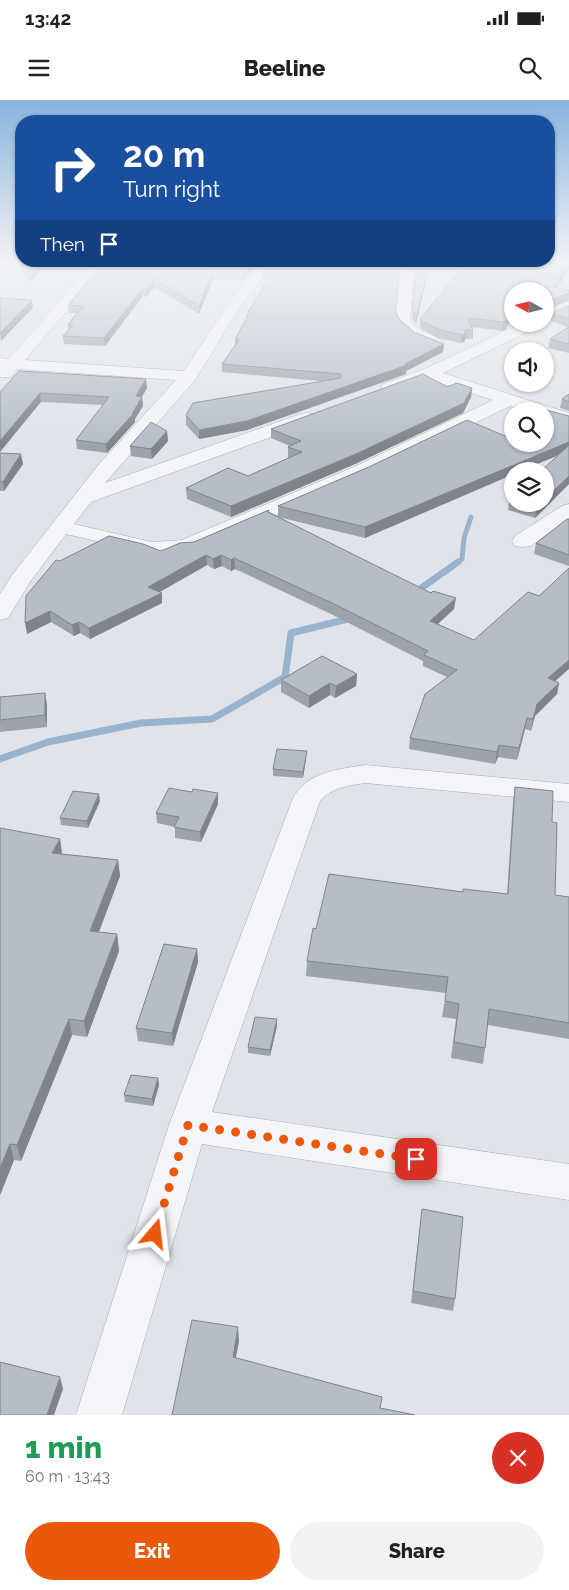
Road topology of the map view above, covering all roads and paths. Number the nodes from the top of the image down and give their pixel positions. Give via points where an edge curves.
1 (44, 323) edge
2 (223, 323) edge
3 (404, 323) edge
4 (515, 332) edge
5 (470, 352) junction
6 (6, 364) edge
7 (428, 374) junction
8 (189, 376) junction
9 (0, 378) edge
10 (372, 394) edge
11 (510, 399) junction
12 (325, 411) edge
13 (569, 419) edge
14 (82, 498) junction
15 (569, 510) edge
16 (61, 527) junction
17 (523, 541) dead end
18 (10, 580) edge
19 (0, 614) edge
20 (569, 793) edge
21 (188, 1125) junction
22 (569, 1182) edge
23 (99, 1415) edge

1 - 6 street
2 - 8 street
3 - 5 street via 410,331 430,342
4 - 5 street
5 - 7 street
6 - 8 street
6 - 9 street
7 - 10 street
7 - 11 street
8 - 14 street
11 - 13 street
11 - 16 street via 363,470 186,546 147,547
12 - 14 street
14 - 16 street
15 - 17 street
16 - 18 street
18 - 19 street
20 - 21 street via 365,774 330,780 316,788 307,798
21 - 22 street
21 - 23 street

